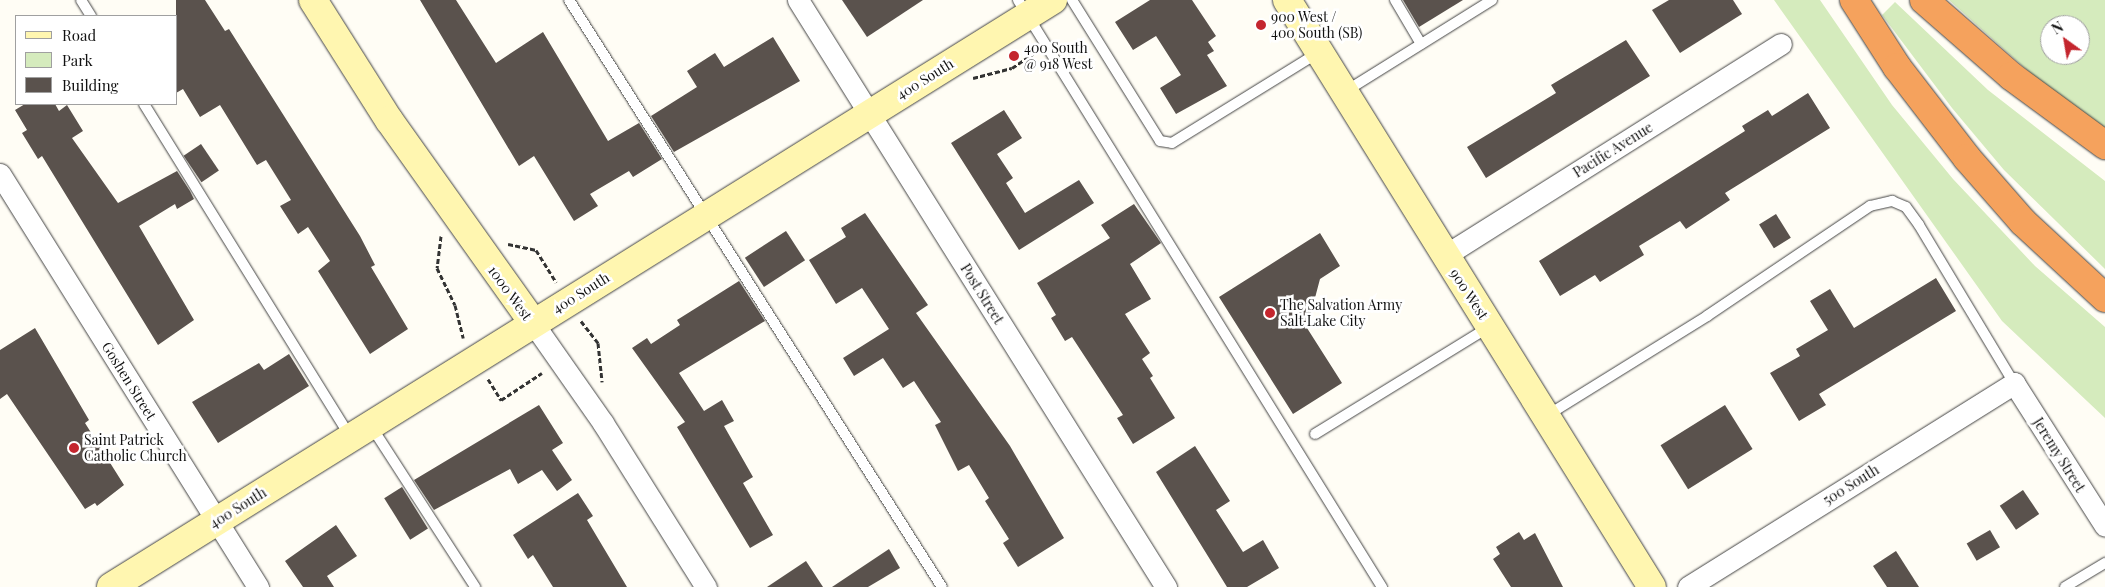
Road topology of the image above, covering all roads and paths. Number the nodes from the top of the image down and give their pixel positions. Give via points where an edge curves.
1 (81, 0) edge
2 (313, 0) edge
3 (569, 0) edge
4 (798, 0) edge
5 (1053, 0) edge
6 (1072, 0) edge
7 (1287, 0) edge
8 (1395, 0) edge
9 (1492, 0) edge
10 (1854, 0) edge
11 (1924, 0) edge
12 (1022, 8) edge
13 (90, 15) edge
14 (1421, 44) junction
15 (1781, 44) dead end
16 (1318, 53) junction
17 (1343, 93) junction
18 (145, 105) edge
19 (869, 114) junction
20 (2105, 145) edge
21 (0, 174) edge
22 (446, 200) junction
23 (706, 216) junction
24 (536, 250) dead end
25 (1444, 256) junction
26 (552, 275) dead end
27 (2105, 298) edge
28 (533, 323) junction
29 (1490, 326) junction
30 (586, 329) dead end
31 (461, 335) dead end
32 (601, 352) dead end
33 (540, 375) dead end
34 (2014, 383) junction
35 (493, 387) dead end
36 (1546, 416) junction
37 (361, 431) junction
38 (1315, 434) dead end
39 (217, 521) junction
40 (2105, 526) edge
41 (2105, 563) edge
42 (111, 587) edge
43 (258, 587) edge
44 (474, 587) edge
45 (706, 587) edge
46 (942, 587) edge
47 (1166, 587) edge
48 (1382, 587) edge
49 (1652, 587) edge
50 (1688, 587) edge
51 (2065, 587) edge

1 - 13 lane
2 - 22 main road, 1000 West
3 - 23 lane
4 - 19 street, Post Street
5 - 12 main road, 400 South
6 - 16 lane via 1160,141 1172,143
7 - 16 main road, 900 West
8 - 14 lane
9 - 14 lane
10 - 27 highway via 1897,67 1967,158 2023,222
11 - 20 highway via 2011,76
12 - 19 main road, 400 South
12 - 48 lane
14 - 17 lane
15 - 25 street, Pacific Avenue
16 - 17 main road, 900 West
17 - 25 main road, 900 West
18 - 37 lane
19 - 23 main road, 400 South
19 - 47 street, Post Street
21 - 39 street, Goshen Street
22 - 28 main road, 1000 West
22 - 31 path via 437,268 456,305
23 - 28 main road, 400 South
23 - 46 lane
24 - 26 path
25 - 29 main road, 900 West
28 - 37 main road, 400 South
28 - 45 street, 1000 West via 592,406
29 - 36 main road, 900 West
29 - 38 lane
30 - 32 path
33 - 35 path via 501,400
34 - 36 lane via 1919,225 1906,207 1892,201 1870,206 1707,316
34 - 40 street, Jeremy Street
34 - 50 street, 500 South
36 - 49 main road, 900 West
37 - 39 main road, 400 South
37 - 44 lane
39 - 42 main road, 400 South
39 - 43 street, Goshen Street
41 - 51 lane

